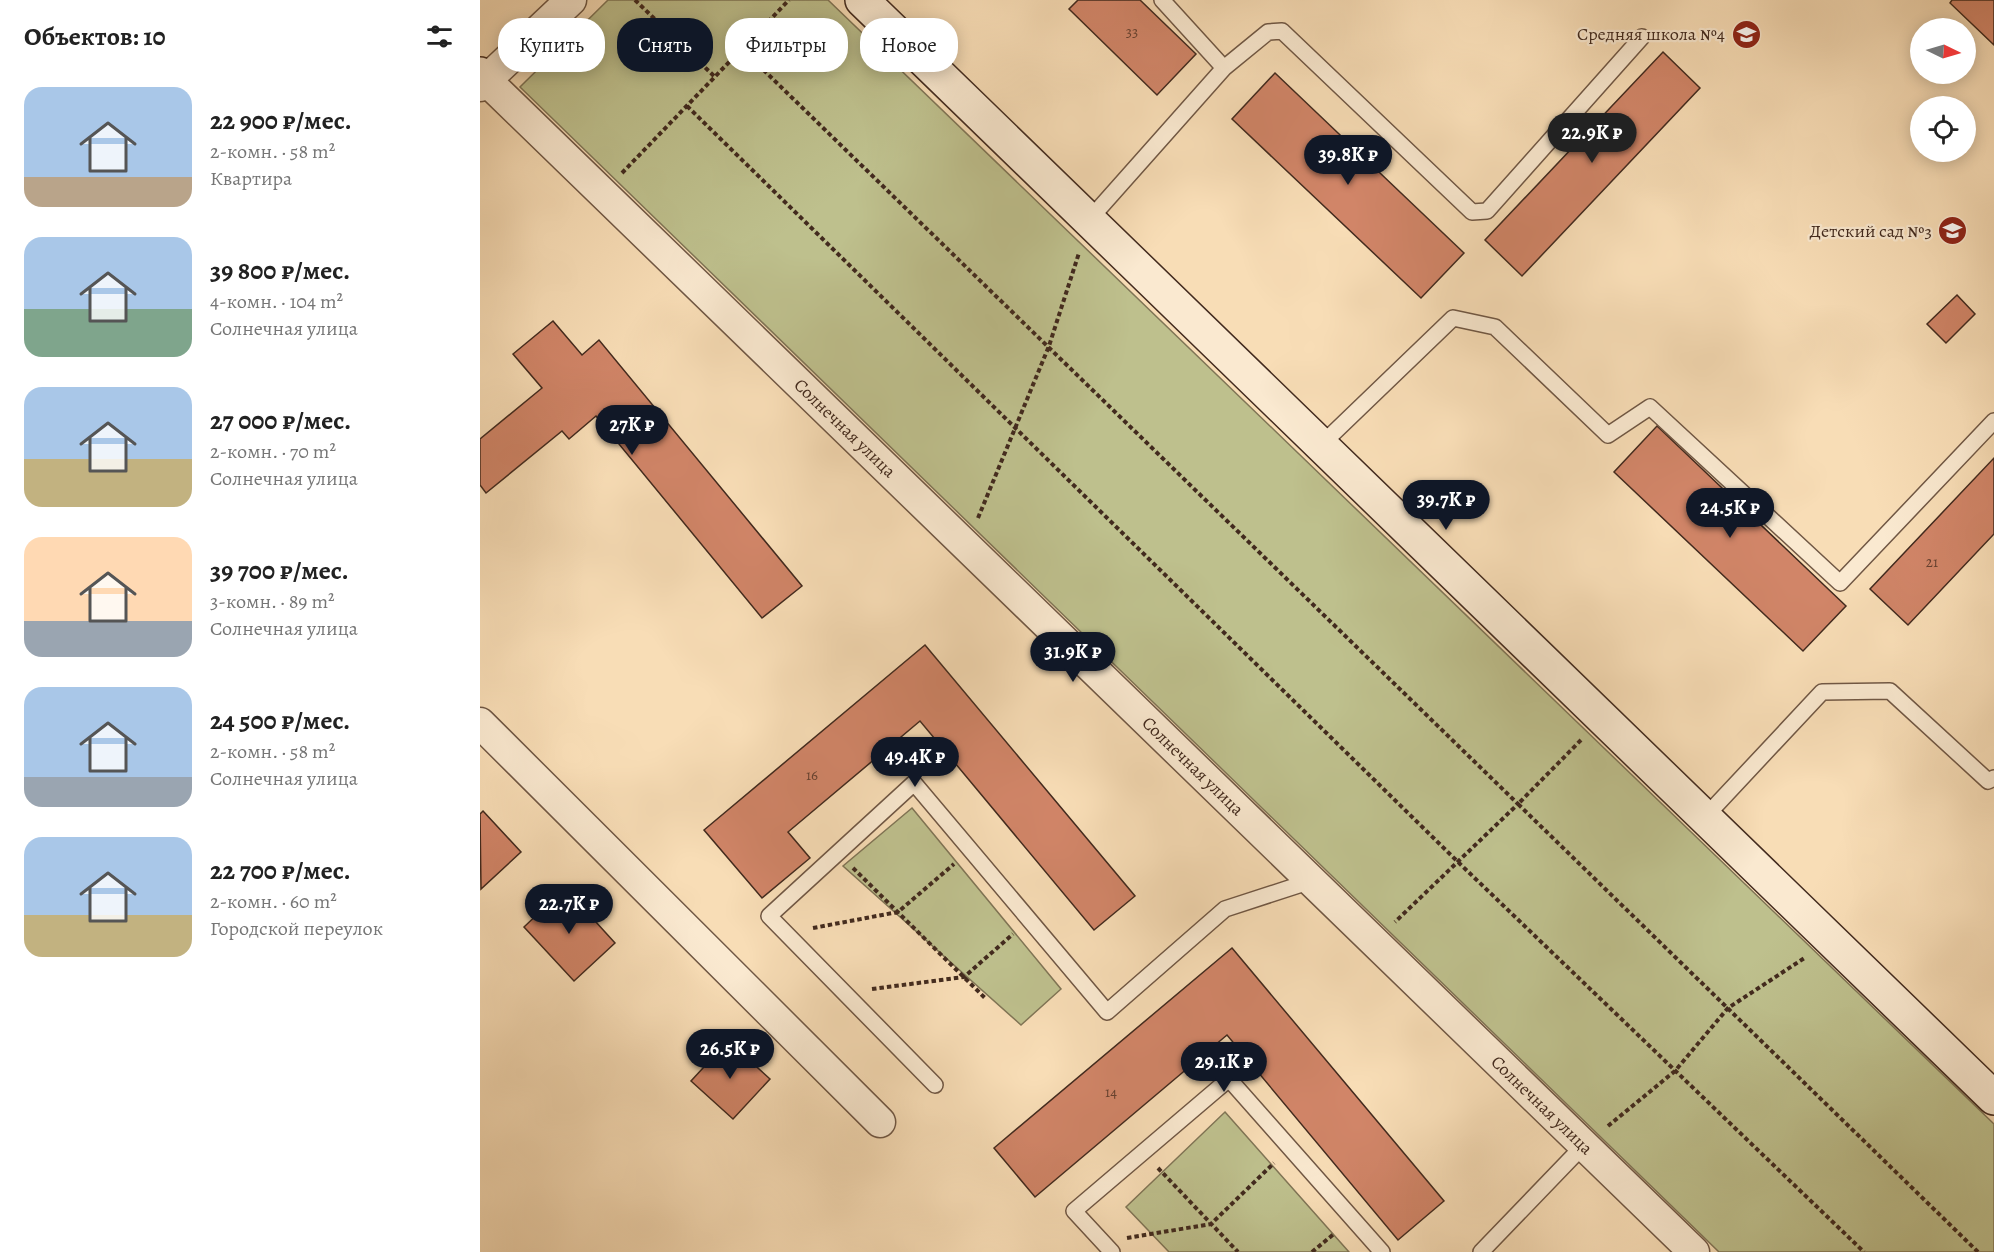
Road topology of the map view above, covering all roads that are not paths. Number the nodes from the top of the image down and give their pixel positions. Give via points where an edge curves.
1 (571, 0) edge
2 (862, 0) edge
3 (1162, 0) edge
4 (1642, 37) dead end
5 (1224, 68) junction
6 (482, 80) edge
7 (1089, 220) junction
8 (1994, 421) edge
9 (1321, 445) junction
10 (480, 723) edge
11 (1994, 778) edge
12 (1705, 817) junction
13 (1311, 880) junction
14 (935, 1085) dead end
15 (1994, 1098) edge
16 (880, 1122) dead end
17 (1584, 1145) junction
18 (1107, 1247) edge
19 (1382, 1252) edge
20 (1481, 1252) edge
21 (1694, 1252) edge

1 - 6 street
2 - 7 street
3 - 5 lane
4 - 5 lane via 1487,211 1472,212 1281,31 1268,32
5 - 7 lane
6 - 13 street, Солнечная улица
7 - 9 street
8 - 9 lane via 1840,583 1650,407 1608,435 1495,327 1453,318
9 - 12 street
10 - 16 street
11 - 12 lane via 1988,781 1890,692 1822,692
12 - 15 street
13 - 14 lane via 1225,909 1107,1012 914,783 769,916
13 - 17 street, Солнечная улица
17 - 20 lane
17 - 21 street, Солнечная улица
18 - 19 lane via 1074,1211 1229,1079

